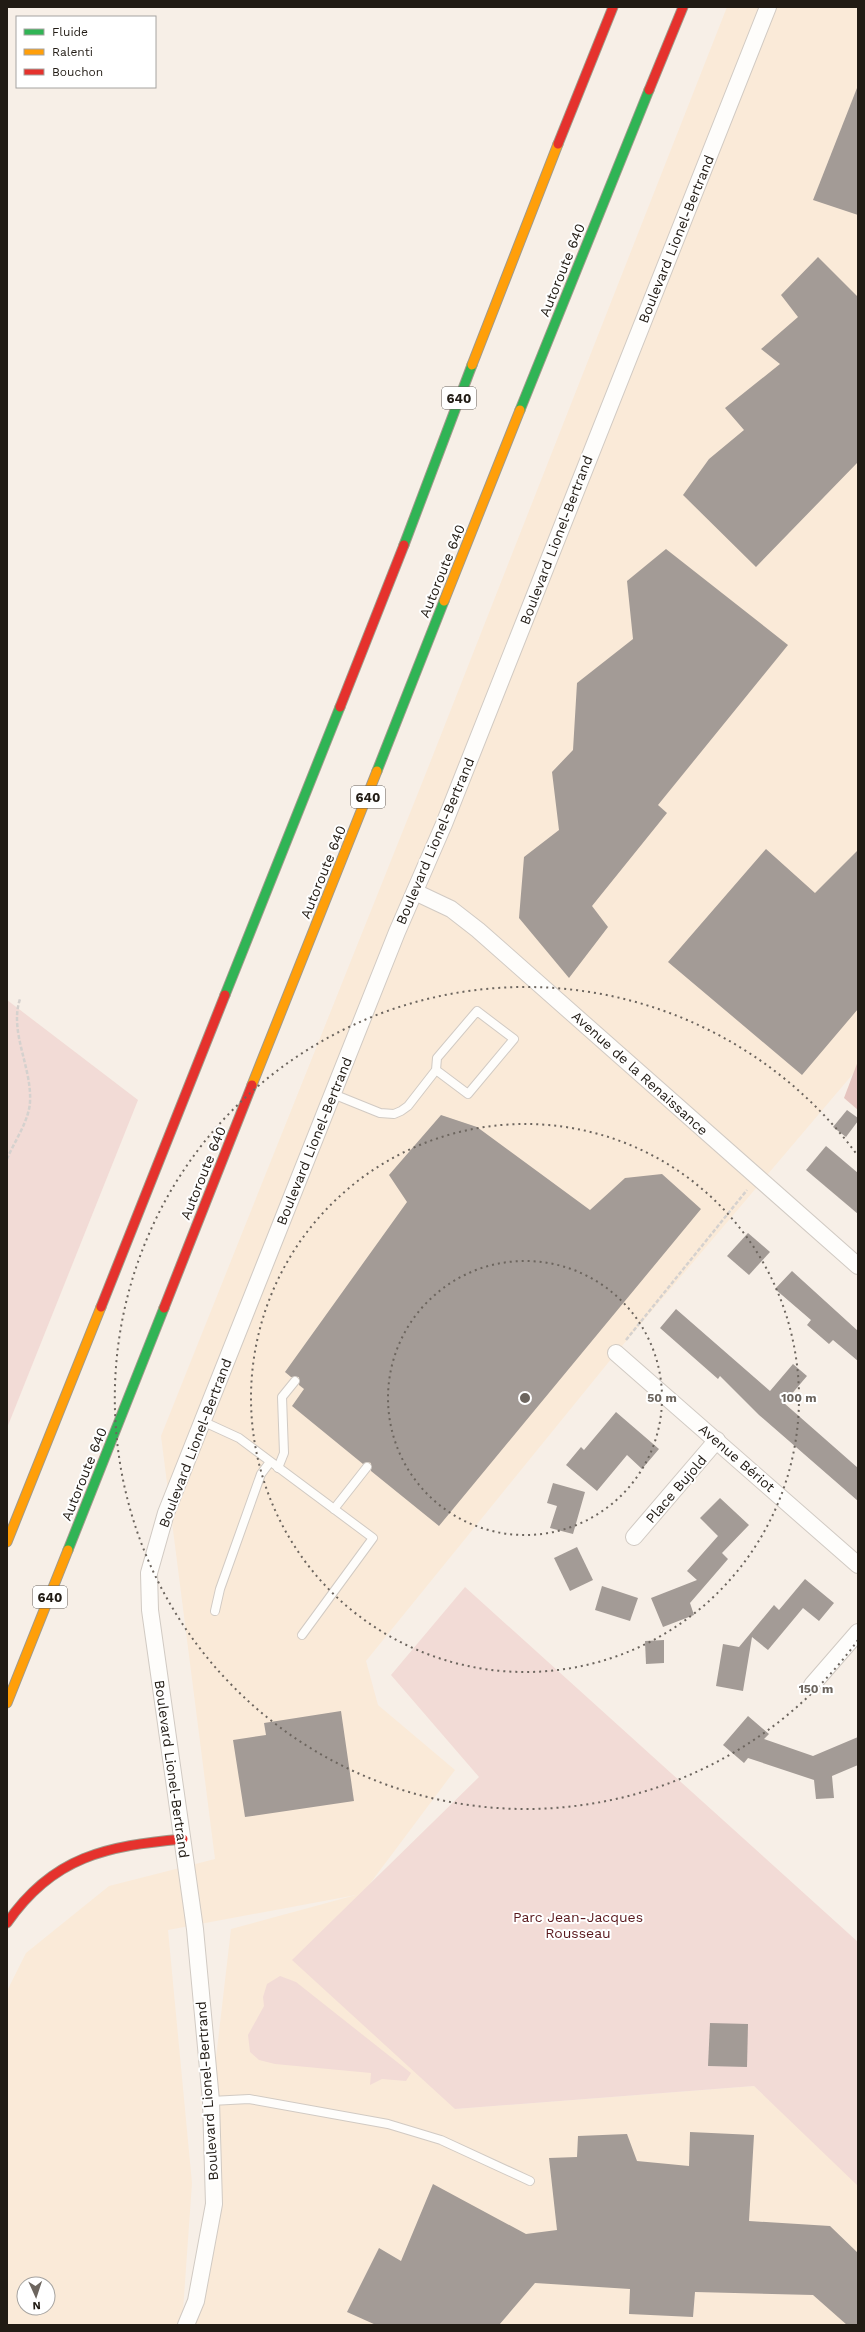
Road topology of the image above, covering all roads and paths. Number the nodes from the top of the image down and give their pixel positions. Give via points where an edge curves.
1 (613, 7) edge
2 (683, 7) edge
3 (768, 7) edge
4 (415, 892) junction
5 (20, 999) dead end
6 (436, 1070) junction
7 (333, 1094) junction
8 (7, 1159) edge
9 (758, 1177) junction
10 (858, 1266) edge
11 (616, 1353) joint
12 (295, 1381) dead end
13 (202, 1421) junction
14 (717, 1440) junction
15 (270, 1462) junction
16 (367, 1467) dead end
17 (278, 1468) junction
18 (334, 1509) junction
19 (634, 1537) dead end
20 (7, 1542) edge
21 (858, 1565) edge
22 (215, 1611) dead end
23 (858, 1632) edge
24 (302, 1635) dead end
25 (812, 1685) dead end
26 (7, 1703) edge
27 (183, 1839) junction
28 (7, 1923) edge
29 (211, 2101) junction
30 (530, 2181) dead end
31 (186, 2325) edge

1 - 20 highway, 640 via 527,221 392,576
2 - 26 highway, Autoroute 640 / 640
3 - 4 street, Boulevard Lionel-Bertrand
4 - 7 street, Boulevard Lionel-Bertrand
4 - 9 street, Avenue de la Renaissance via 451,909 478,930
5 - 8 path via 15,1021 27,1068 30,1102
6 - 6 lane via 468,1094 514,1039 477,1011 437,1058
6 - 7 lane via 408,1106 394,1114 380,1113
7 - 13 street, Boulevard Lionel-Bertrand
9 - 10 street, Avenue de la Renaissance
9 - 11 path
11 - 14 street, Avenue Bériot
12 - 17 lane via 282,1397 284,1452
13 - 15 lane via 240,1438
13 - 27 street, Boulevard Lionel-Bertrand via 166,1513 149,1573 148,1591
14 - 19 street, Place Bujold
14 - 21 street, Avenue Bériot
15 - 17 lane
15 - 22 lane via 261,1474 220,1589
16 - 18 lane
17 - 18 lane
18 - 24 lane via 372,1538
23 - 25 street
27 - 28 highway via 127,1845 87,1856 70,1864 53,1873 29,1894
27 - 29 street, Boulevard Lionel-Bertrand via 195,1929
29 - 30 lane via 249,2099 388,2124 441,2140
29 - 31 street, Boulevard Lionel-Bertrand via 214,2204 196,2301

